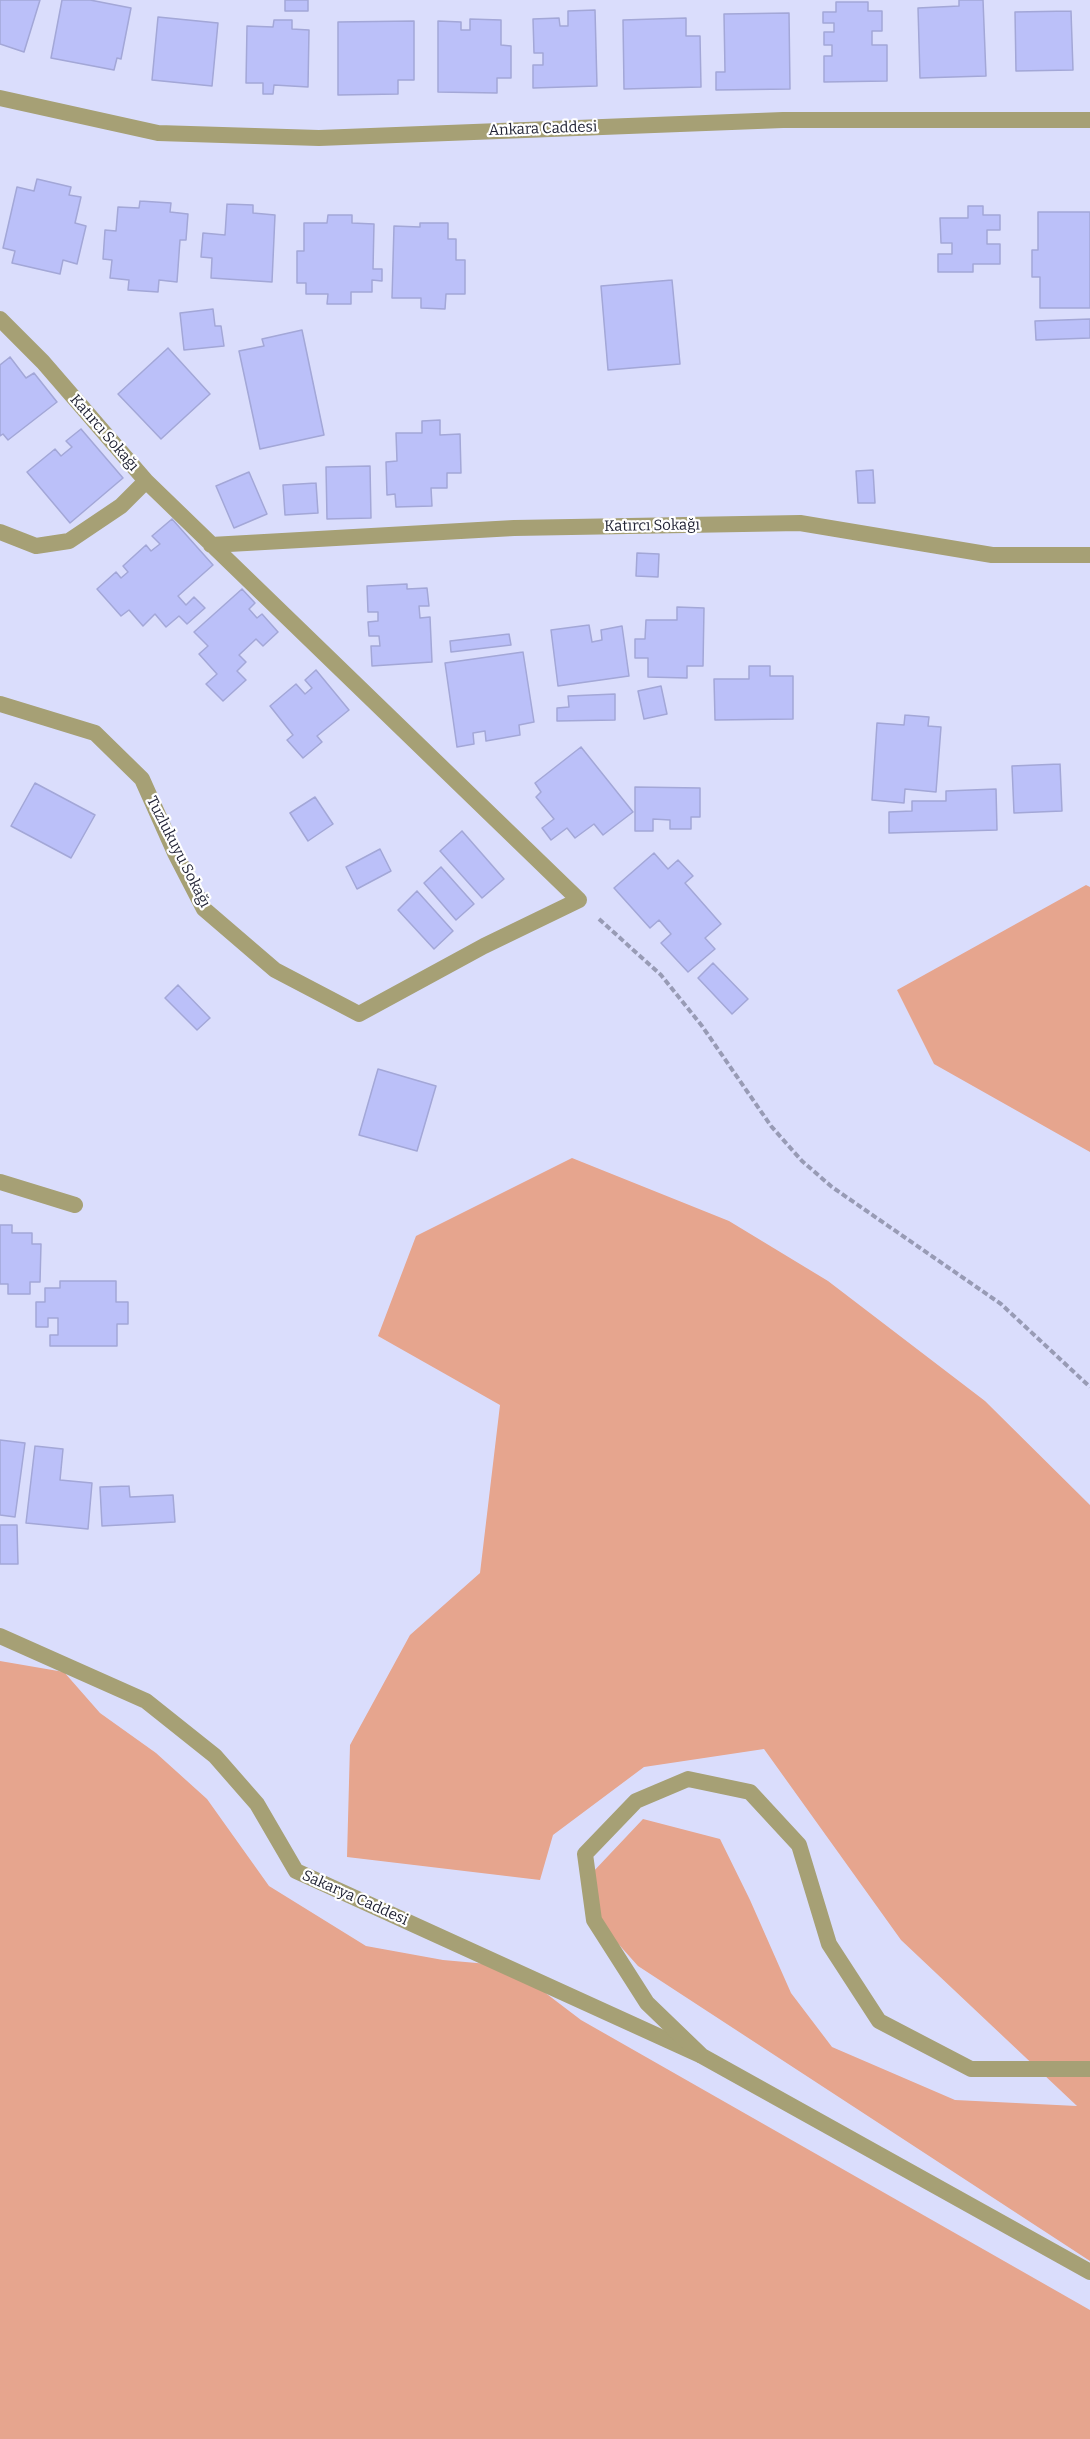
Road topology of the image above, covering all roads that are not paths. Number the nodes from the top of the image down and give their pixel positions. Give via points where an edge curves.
1 (0, 98) edge
2 (1090, 120) edge
3 (0, 319) edge
4 (146, 481) junction
5 (0, 532) edge
6 (211, 545) junction
7 (1090, 555) edge
8 (0, 704) edge
9 (579, 900) joint
10 (0, 1182) edge
11 (75, 1205) dead end
12 (0, 1636) edge
13 (702, 2056) junction
14 (1090, 2069) edge
15 (1090, 2272) edge

1 - 2 street, Ankara Caddesi via 158,133 320,138 783,120
3 - 4 street, Katırcı Sokağı via 43,362
4 - 5 street via 121,506 69,542 36,546
4 - 6 street, Katırcı Sokağı
6 - 7 street, Katırcı Sokağı via 514,528 800,523 992,555
6 - 9 street, Katırcı Sokağı
8 - 9 street, Tuzlukuyu Sokağı via 95,733 142,779 204,909 275,970 359,1014
10 - 11 street
12 - 13 street, Sakarya Caddesi via 146,1701 164,1715 215,1756 258,1804 296,1871
13 - 14 street via 647,2003 594,1920 585,1854 636,1801 688,1779 750,1792 799,1845 829,1944 879,2021 971,2069
13 - 15 street

